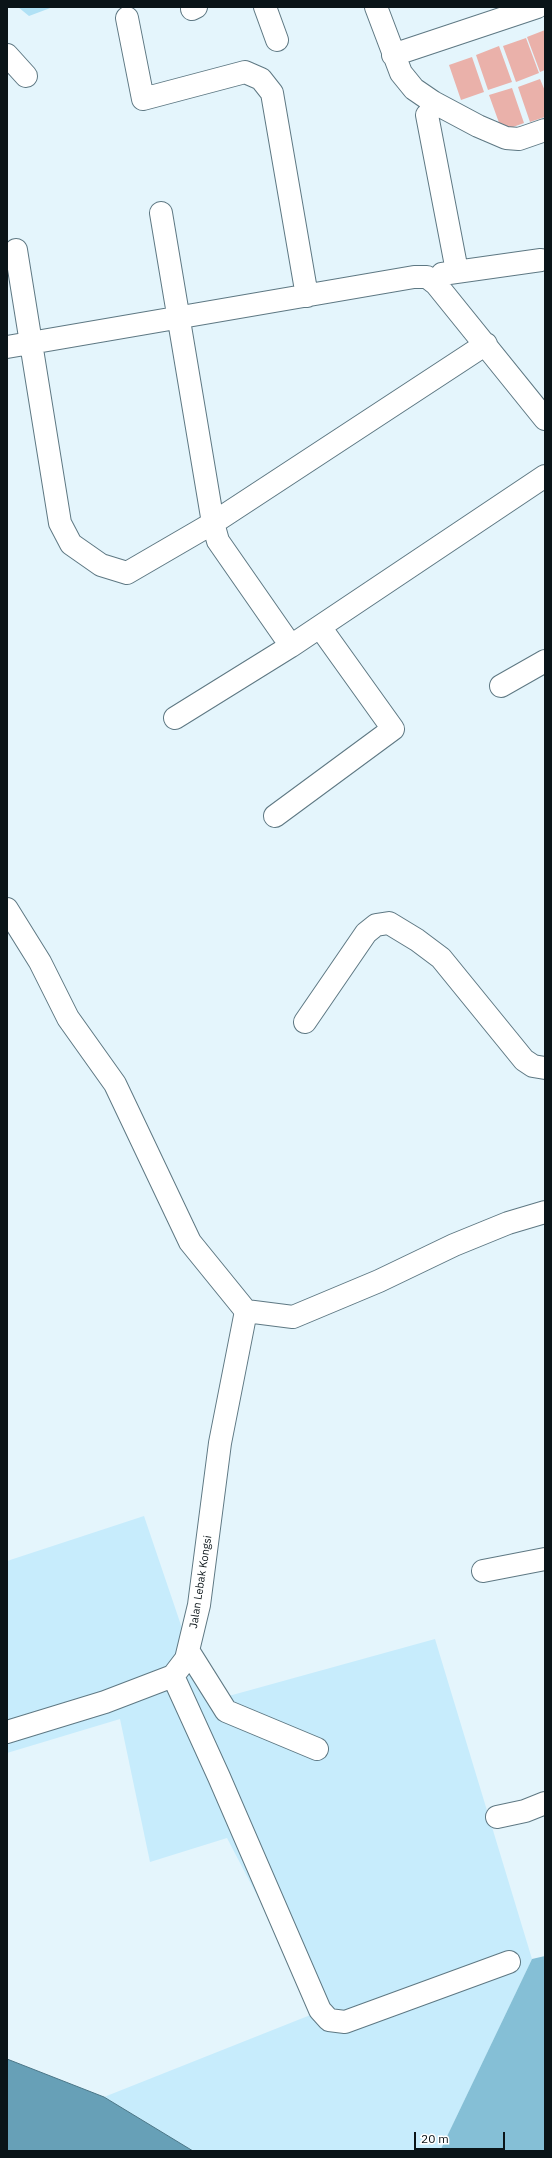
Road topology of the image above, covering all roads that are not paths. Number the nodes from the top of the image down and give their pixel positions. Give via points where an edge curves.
1 (265, 7) edge
2 (376, 7) edge
3 (537, 7) edge
4 (127, 18) dead end
5 (277, 40) dead end
6 (7, 55) edge
7 (393, 55) junction
8 (26, 76) dead end
9 (428, 115) dead end
10 (545, 130) edge
11 (161, 213) dead end
12 (16, 250) dead end
13 (541, 260) dead end
14 (456, 271) junction
15 (427, 277) junction
16 (308, 296) junction
17 (179, 319) junction
18 (32, 342) junction
19 (486, 344) junction
20 (7, 347) edge
21 (545, 419) edge
22 (545, 476) edge
23 (213, 522) junction
24 (320, 627) junction
25 (290, 646) junction
26 (545, 661) edge
27 (501, 686) dead end
28 (175, 718) dead end
29 (274, 816) dead end
30 (7, 909) edge
31 (305, 1022) dead end
32 (545, 1068) edge
33 (545, 1212) edge
34 (246, 1311) junction
35 (545, 1559) edge
36 (483, 1571) dead end
37 (189, 1652) junction
38 (173, 1676) junction
39 (7, 1732) edge
40 (317, 1749) dead end
41 (545, 1803) edge
42 (497, 1817) dead end
43 (509, 1962) dead end

1 - 5 street
2 - 7 street
3 - 7 street
4 - 16 street via 143,99 245,72 260,79 272,93
6 - 8 street
7 - 10 street via 401,74 414,89 478,126 506,138 518,140
9 - 14 street
11 - 17 street
12 - 18 street
13 - 14 street
14 - 15 street
15 - 16 street via 414,277
15 - 19 street via 436,284
16 - 17 street
17 - 18 street
17 - 23 street
18 - 20 street
18 - 23 street via 60,523 71,544 101,564 127,573
19 - 21 street
19 - 23 street
22 - 24 street
23 - 25 street via 225,553
24 - 25 street
24 - 29 street via 393,729
25 - 28 street
26 - 27 street
30 - 34 street via 40,962 68,1018 115,1084 190,1242
31 - 32 street via 366,933 376,925 389,923 441,958 524,1060 532,1066
33 - 34 street via 508,1223 454,1245 379,1281 293,1317
34 - 37 street, Jalan Lebak Kongsi via 220,1443 199,1605
35 - 36 street
37 - 38 street, Jalan Lebak Kongsi
37 - 40 street via 226,1711
38 - 39 street via 104,1702
38 - 43 street via 320,2010 329,2020 345,2022
41 - 42 street via 525,1811

